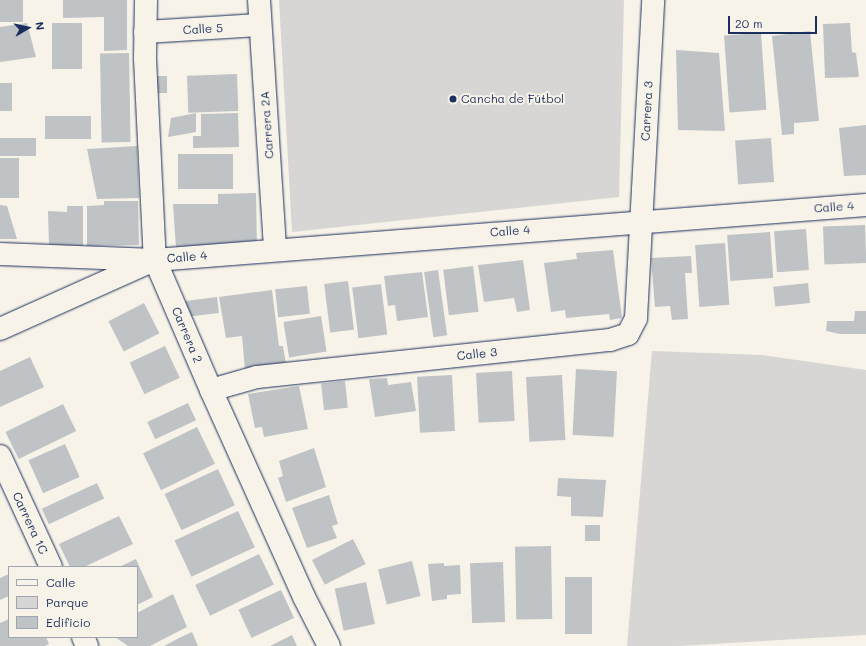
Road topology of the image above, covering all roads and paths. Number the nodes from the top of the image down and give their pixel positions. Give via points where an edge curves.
1 (146, 0) edge
2 (259, 0) edge
3 (653, 0) edge
4 (260, 25) junction
5 (145, 32) junction
6 (866, 205) edge
7 (642, 221) junction
8 (275, 249) junction
9 (0, 254) edge
10 (155, 260) junction
11 (0, 329) edge
12 (211, 390) junction
13 (0, 456) edge
14 (51, 566) edge
15 (329, 646) edge

1 - 5 street, Carrera 2
2 - 4 street, Carrera 2A
3 - 7 street, Carrera 3
4 - 5 street, Calle 5
4 - 8 street, Carrera 2A
5 - 10 street, Carrera 2
6 - 7 street, Calle 4
7 - 8 street, Calle 4
7 - 12 street, Calle 3 via 636,318 628,334 610,340 257,377
8 - 10 street, Calle 4
9 - 10 street, Calle 4
10 - 11 street, Calle 4
10 - 12 street, Carrera 2
12 - 15 street, Carrera 2 via 304,597
13 - 14 street, Carrera 1C

